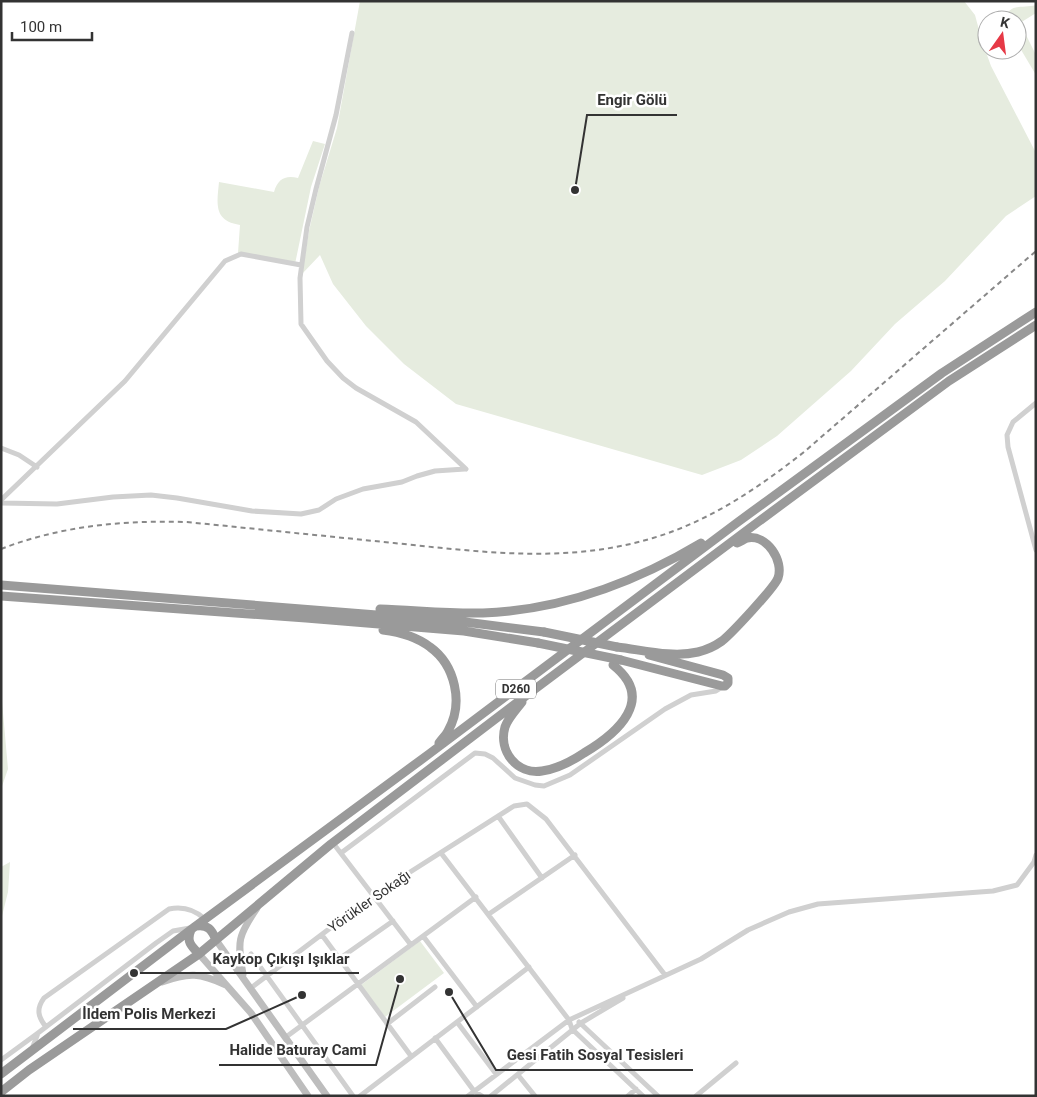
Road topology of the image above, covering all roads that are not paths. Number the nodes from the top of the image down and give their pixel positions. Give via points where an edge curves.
1 (352, 33) dead end
2 (301, 265) junction
3 (1036, 312) edge
4 (1036, 325) edge
5 (1036, 404) edge
6 (1, 448) edge
7 (36, 467) junction
8 (1, 502) edge
9 (738, 522) junction
10 (1036, 550) edge
11 (708, 559) junction
12 (1, 585) edge
13 (1, 596) edge
14 (306, 613) junction
15 (617, 647) junction
16 (617, 663) junction
17 (724, 686) junction
18 (530, 692) junction
19 (429, 754) junction
20 (498, 816) junction
21 (333, 843) junction
22 (341, 853) junction
23 (441, 853) junction
24 (1036, 855) edge
25 (575, 856) junction
26 (542, 878) junction
27 (374, 895) junction
28 (476, 897) junction
29 (261, 903) junction
30 (489, 914) junction
31 (206, 919) junction
32 (393, 921) junction
33 (193, 928) junction
34 (322, 935) junction
35 (423, 936) junction
36 (216, 940) junction
37 (411, 945) junction
38 (199, 954) junction
39 (251, 954) dead end
40 (339, 959) junction
41 (529, 967) junction
42 (267, 976) junction
43 (665, 976) junction
44 (243, 977) junction
45 (648, 983) junction
46 (358, 984) junction
47 (229, 986) junction
48 (150, 987) junction
49 (434, 987) dead end
50 (251, 988) junction
51 (477, 1007) junction
52 (569, 1020) junction
53 (457, 1022) junction
54 (581, 1023) junction
55 (388, 1024) junction
56 (302, 1026) junction
57 (46, 1027) junction
58 (572, 1029) junction
59 (38, 1033) junction
60 (286, 1037) junction
61 (435, 1038) junction
62 (31, 1051) junction
63 (411, 1056) junction
64 (1, 1060) edge
65 (736, 1063) dead end
66 (1, 1074) edge
67 (496, 1074) junction
68 (518, 1075) junction
69 (636, 1089) junction
70 (474, 1091) junction
71 (1, 1092) edge
72 (308, 1096) edge
73 (327, 1096) edge
74 (353, 1096) edge
75 (360, 1096) edge
76 (468, 1096) edge
77 (482, 1096) edge
78 (491, 1096) edge
79 (535, 1096) edge
80 (628, 1096) edge
81 (643, 1096) edge
82 (658, 1096) edge
83 (696, 1096) edge

1 - 2 street
2 - 7 street via 241,254 225,261 125,382
2 - 8 street via 302,324 332,367 356,388 416,422 466,469 435,471 402,482 364,489 336,498 319,510 301,514 252,511 151,495 57,504
3 - 9 highway, D260 via 942,373
4 - 11 highway, D260 via 949,381
5 - 10 street via 1013,422 1006,435
6 - 7 street
7 - 8 street
9 - 14 highway via 638,576 595,593 546,606 474,613
9 - 19 highway, D260
11 - 15 highway via 747,538 756,539 774,553 779,576 727,636 712,647 681,654
11 - 18 highway, D260
12 - 14 highway
13 - 14 highway
14 - 15 highway, bridge via 465,622 544,632
14 - 16 highway, bridge via 464,631
14 - 19 highway via 397,632 422,642 439,655 453,680 456,704 448,732
15 - 17 highway via 724,675 729,681
16 - 17 highway
16 - 18 highway via 631,689 632,705 626,718 590,750 541,772 529,771 514,762 507,755 503,741 508,720
17 - 22 street via 716,691 691,695 665,709 570,775 544,786 515,778 493,758 475,753
18 - 21 highway, D260
19 - 31 highway, D260
20 - 23 street, Yörükler Sokağı
20 - 25 street, Yörükler Sokağı via 514,806 527,804 546,819
20 - 26 street
21 - 22 street
21 - 29 highway, D260
22 - 27 street
23 - 27 street, Yörükler Sokağı
23 - 28 street
24 - 43 street via 1017,885 993,892 818,904 789,912 748,930 701,959
25 - 26 street
25 - 43 street
26 - 30 street
27 - 32 street
27 - 34 street, Yörükler Sokağı
28 - 30 street
28 - 35 street
29 - 36 highway, D260
29 - 44 street via 240,940
30 - 41 street
31 - 33 highway, D260
31 - 57 street via 191,910 169,908 44,998 38,1012
32 - 37 street
32 - 40 street
33 - 36 highway via 208,927
33 - 38 highway via 188,936 189,942
33 - 57 street via 173,931
33 - 62 highway, D260
34 - 40 street
34 - 42 street, Yörükler Sokağı
35 - 37 street
35 - 51 street
36 - 38 highway, D260
36 - 44 street
37 - 46 street
38 - 47 street
38 - 48 highway, D260
39 - 42 street
40 - 46 street
41 - 51 street
41 - 52 street
42 - 50 street, Yörükler Sokağı
42 - 56 street
43 - 45 street
44 - 50 street
45 - 52 street
45 - 54 street
46 - 55 street
46 - 56 street
47 - 48 street via 192,974
47 - 72 street via 262,1027
48 - 71 highway, D260
49 - 55 street
50 - 60 street
51 - 53 street
52 - 54 street
52 - 58 street
52 - 67 street
53 - 61 street
53 - 67 street
54 - 58 street
54 - 82 street
55 - 63 street
56 - 60 street
56 - 74 street
57 - 59 street
58 - 68 street
58 - 69 street
59 - 62 street
59 - 64 street
60 - 73 street
61 - 63 street
61 - 70 street
62 - 66 highway, D260
63 - 75 street
65 - 83 street
67 - 70 street
68 - 78 street
68 - 79 street
69 - 80 street
69 - 81 street
70 - 76 street
70 - 77 street

